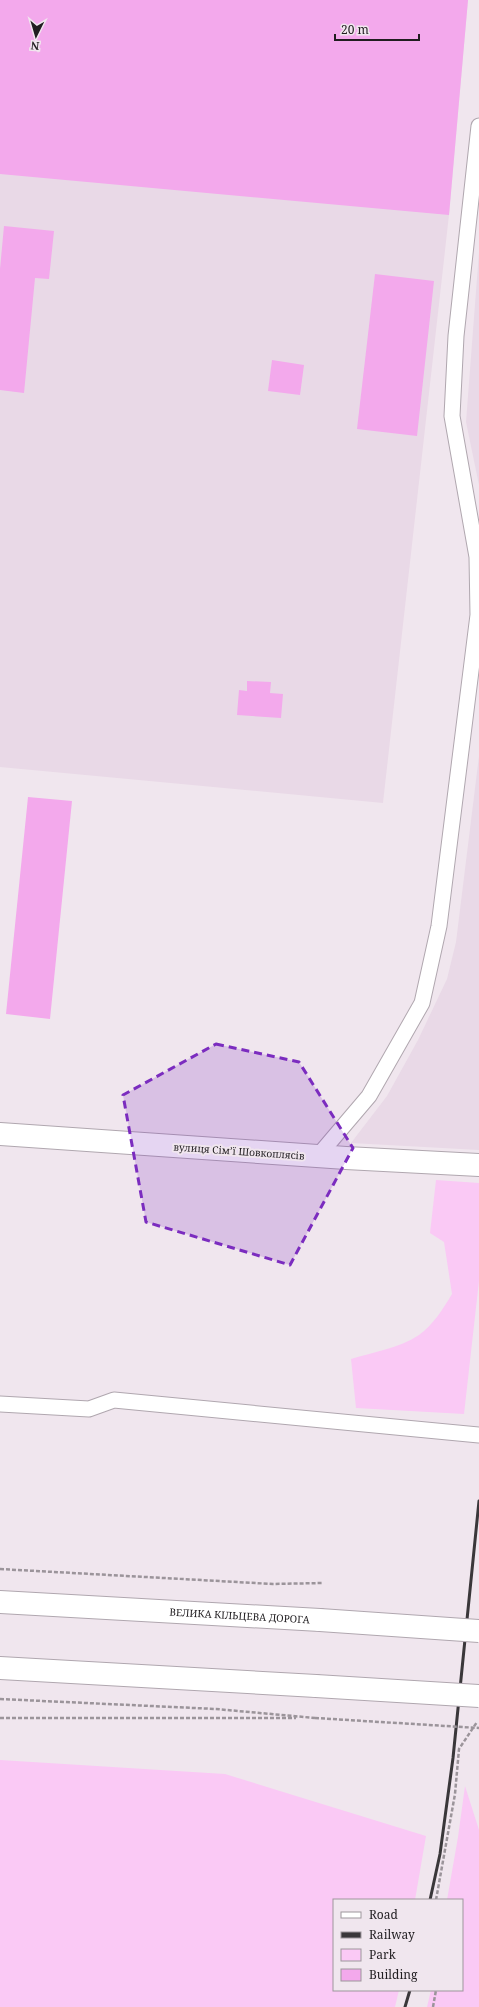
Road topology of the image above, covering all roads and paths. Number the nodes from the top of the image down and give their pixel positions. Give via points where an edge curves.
1 (479, 126) edge
2 (0, 1134) edge
3 (318, 1156) junction
4 (479, 1165) edge
5 (0, 1404) edge
6 (479, 1434) edge
7 (0, 1569) edge
8 (322, 1584) dead end
9 (0, 1602) edge
10 (479, 1631) edge
11 (0, 1668) edge
12 (479, 1696) edge
13 (0, 1698) edge
14 (0, 1718) edge
15 (315, 1718) junction
16 (479, 1719) edge
17 (479, 1728) edge
18 (436, 1899) edge
19 (436, 1991) edge
20 (433, 2007) edge

1 - 3 lane via 456,336 452,416 478,556 478,615 438,926 422,1003 370,1096
2 - 3 main road, вулиця Сімʼї Шовкоплясів
3 - 4 main road, вулиця Сімʼї Шовкоплясів
5 - 6 lane via 89,1409 114,1400
7 - 8 path via 273,1584
9 - 10 main road, ВЕЛИКА КІЛЬЦЕВА ДОРОГА, bridge
11 - 12 main road, bridge
13 - 15 path via 216,1709
14 - 15 path
15 - 17 path, bridge
16 - 18 path via 459,1749 455,1794
19 - 20 path

